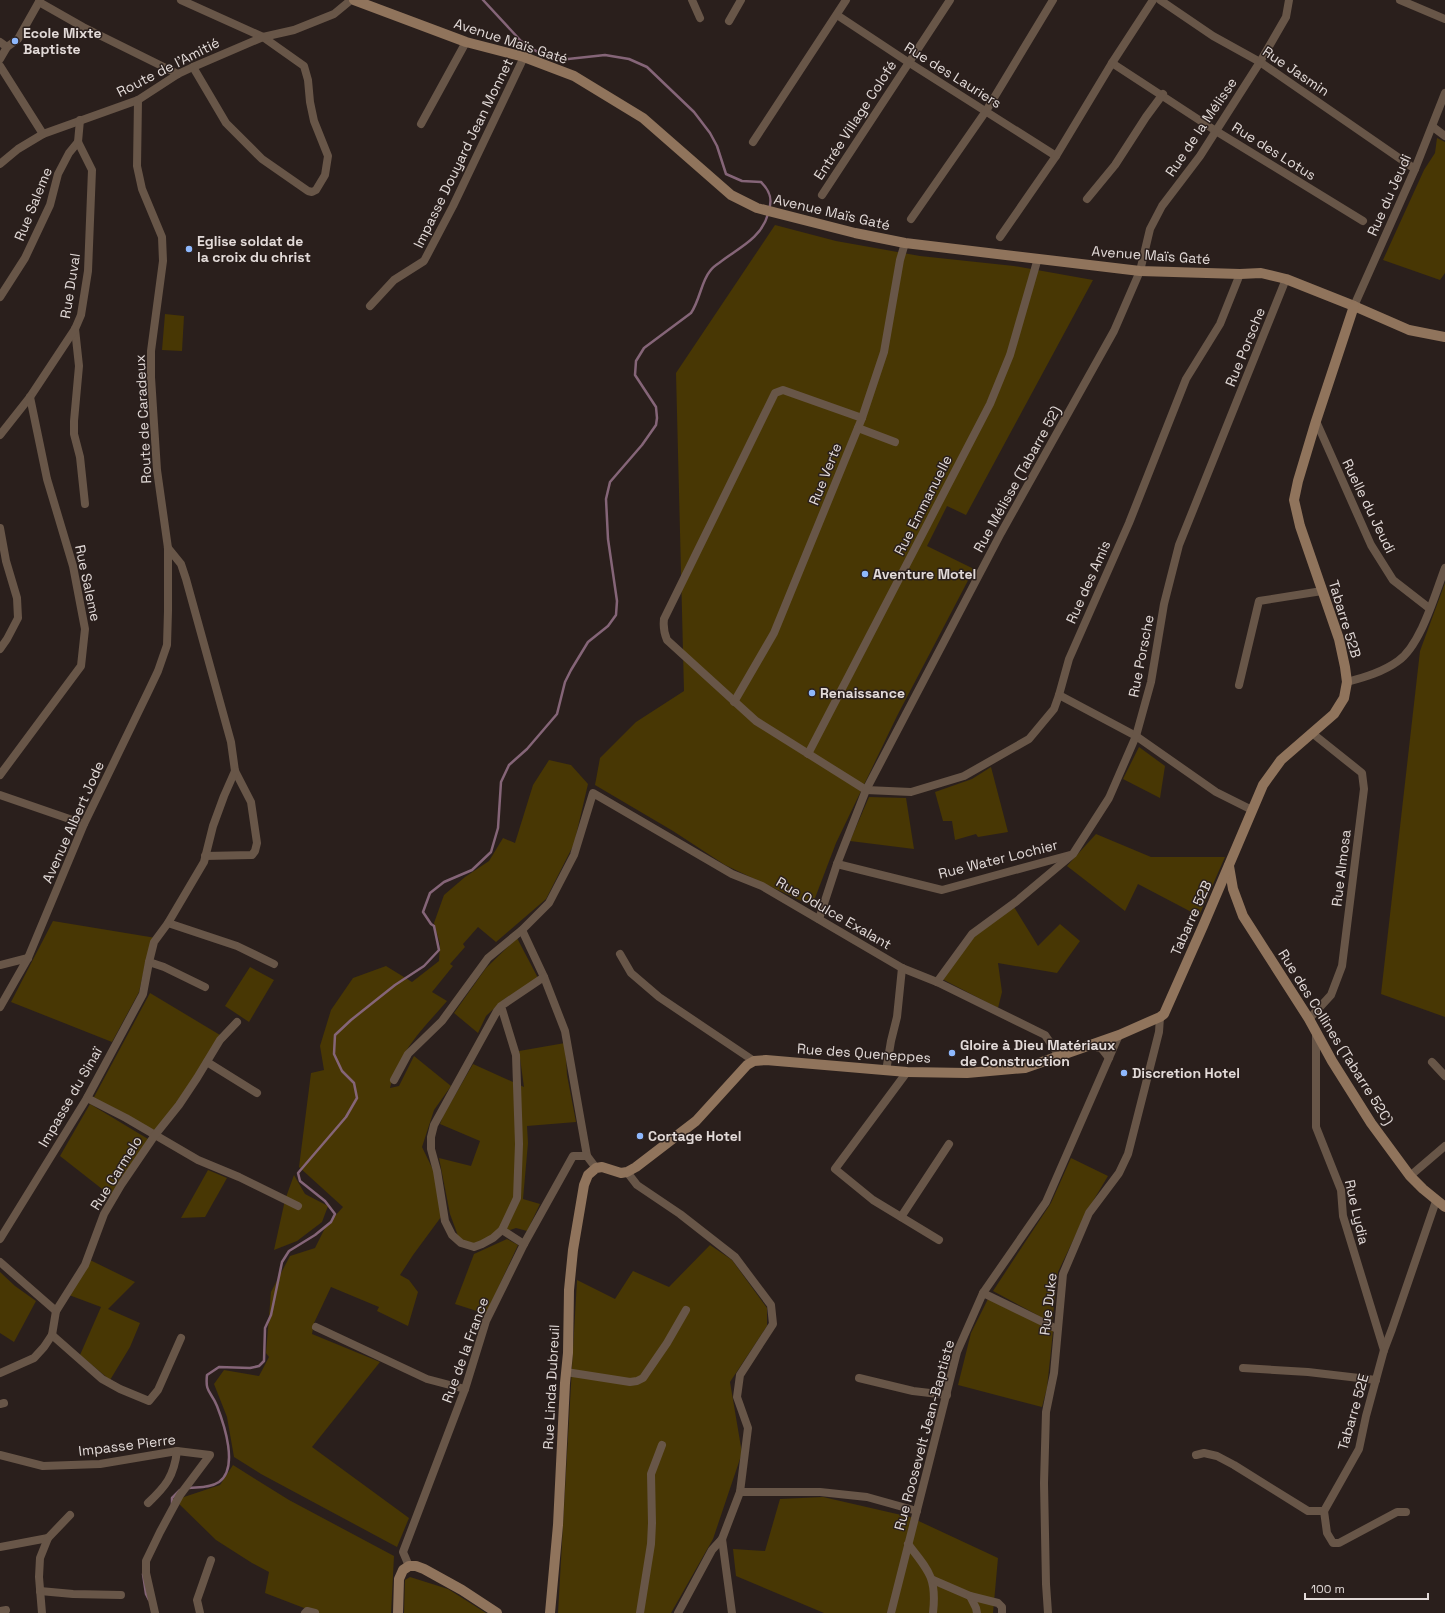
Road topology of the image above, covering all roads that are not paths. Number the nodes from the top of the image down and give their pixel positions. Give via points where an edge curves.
1 (181, 0) edge
2 (351, 0) edge
3 (354, 0) edge
4 (692, 0) edge
5 (741, 0) edge
6 (846, 0) edge
7 (950, 0) edge
8 (1053, 0) edge
9 (1153, 0) edge
10 (1160, 0) edge
11 (1289, 0) edge
12 (1400, 0) edge
13 (39, 1) edge
14 (837, 15) junction
15 (700, 18) dead end
16 (1445, 19) edge
17 (729, 21) dead end
18 (263, 38) junction
19 (0, 42) edge
20 (466, 42) junction
21 (7, 47) junction
22 (524, 57) junction
23 (0, 58) edge
24 (908, 62) junction
25 (1260, 62) junction
26 (1112, 63) junction
27 (0, 66) edge
28 (193, 66) junction
29 (178, 74) junction
30 (1445, 93) edge
31 (1163, 94) junction
32 (138, 100) junction
33 (986, 111) junction
34 (80, 120) junction
35 (421, 124) dead end
36 (1433, 127) junction
37 (1216, 131) junction
38 (44, 134) junction
39 (1445, 136) edge
40 (78, 142) junction
41 (752, 142) dead end
42 (1056, 156) junction
43 (0, 164) edge
44 (1415, 169) junction
45 (822, 195) dead end
46 (1087, 199) dead end
47 (911, 219) dead end
48 (1363, 221) dead end
49 (1000, 237) dead end
50 (906, 243) junction
51 (1038, 258) junction
52 (1140, 271) junction
53 (1240, 274) junction
54 (1286, 279) junction
55 (0, 297) edge
56 (370, 306) dead end
57 (1354, 306) junction
58 (75, 329) junction
59 (1445, 337) edge
60 (30, 397) junction
61 (862, 418) junction
62 (1316, 421) junction
63 (858, 428) junction
64 (2, 430) edge
65 (894, 442) dead end
66 (85, 504) dead end
67 (0, 528) edge
68 (168, 548) junction
69 (1445, 568) edge
70 (1322, 591) junction
71 (1429, 608) junction
72 (167, 645) joint
73 (0, 649) edge
74 (1347, 682) junction
75 (1238, 685) dead end
76 (1060, 695) junction
77 (734, 702) junction
78 (1312, 733) junction
79 (1136, 736) junction
80 (808, 754) junction
81 (235, 771) junction
82 (0, 775) edge
83 (866, 790) junction
84 (0, 795) edge
85 (1252, 810) junction
86 (84, 824) junction
87 (1072, 854) junction
88 (205, 856) junction
89 (837, 864) junction
90 (1229, 866) junction
91 (819, 919) junction
92 (168, 923) junction
93 (522, 930) junction
94 (620, 954) dead end
95 (28, 958) junction
96 (149, 962) junction
97 (274, 964) dead end
98 (0, 965) edge
99 (902, 968) junction
100 (544, 977) junction
101 (937, 982) junction
102 (205, 987) dead end
103 (501, 1006) junction
104 (0, 1008) edge
105 (1160, 1017) junction
106 (1309, 1018) junction
107 (237, 1022) dead end
108 (1316, 1032) junction
109 (1118, 1035) junction
110 (1090, 1046) junction
111 (1060, 1057) junction
112 (1109, 1058) junction
113 (754, 1061) junction
114 (207, 1062) junction
115 (1432, 1062) dead end
116 (886, 1071) junction
117 (907, 1072) junction
118 (1445, 1076) edge
119 (394, 1080) dead end
120 (257, 1093) dead end
121 (87, 1098) junction
122 (155, 1135) junction
123 (949, 1144) dead end
124 (1445, 1146) edge
125 (587, 1156) junction
126 (596, 1168) junction
127 (627, 1172) junction
128 (1410, 1176) junction
129 (1441, 1204) edge
130 (298, 1206) dead end
131 (901, 1217) junction
132 (502, 1230) junction
133 (0, 1238) edge
134 (939, 1240) dead end
135 (524, 1244) junction
136 (0, 1262) edge
137 (983, 1293) junction
138 (686, 1310) dead end
139 (56, 1311) junction
140 (316, 1327) dead end
141 (1057, 1329) junction
142 (52, 1335) junction
143 (182, 1338) dead end
144 (1384, 1350) junction
145 (1242, 1368) dead end
146 (566, 1372) junction
147 (0, 1373) edge
148 (860, 1378) dead end
149 (1376, 1380) junction
150 (465, 1389) junction
151 (946, 1395) junction
152 (662, 1445) dead end
153 (177, 1451) junction
154 (0, 1455) edge
155 (1196, 1455) dead end
156 (740, 1492) junction
157 (148, 1503) dead end
158 (917, 1511) junction
159 (1324, 1511) junction
160 (1406, 1512) dead end
161 (70, 1515) dead end
162 (48, 1538) junction
163 (722, 1539) junction
164 (908, 1544) junction
165 (0, 1547) edge
166 (210, 1560) dead end
167 (409, 1566) junction
168 (933, 1580) junction
169 (40, 1590) junction
170 (121, 1595) dead end
171 (970, 1596) junction
172 (42, 1613) edge
173 (155, 1613) edge
174 (200, 1613) edge
175 (305, 1613) edge
176 (315, 1613) edge
177 (398, 1613) edge
178 (497, 1613) edge
179 (550, 1613) edge
180 (640, 1613) edge
181 (678, 1613) edge
182 (732, 1613) edge
183 (890, 1613) edge
184 (933, 1613) edge
185 (977, 1613) edge
186 (1002, 1613) edge
187 (1048, 1613) edge

1 - 18 street
2 - 18 street, Route de l'Amitié via 334,14 294,30
3 - 20 street, Avenue Maïs Gaté
4 - 15 street
5 - 17 street
6 - 14 street
7 - 24 street, Entrée Village Colofé
8 - 33 street
9 - 26 street
10 - 25 street, Rue Jasmin via 1213,36
11 - 25 street, Rue de la Mélisse via 1286,17
12 - 16 street
13 - 21 street via 18,39
13 - 29 street via 83,27
14 - 24 street, Rue des Lauriers
14 - 41 street
18 - 28 street, Route de l'Amitié
18 - 28 street via 304,66 314,121 328,156 325,175 312,192 262,159 226,123
19 - 21 street
20 - 22 street, Avenue Maïs Gaté
20 - 35 street
21 - 23 street
22 - 50 street, Avenue Maïs Gaté via 574,76 643,118 731,195 757,208
22 - 56 street, Impasse Douyard Jean Monnet via 424,261 394,280
24 - 33 street, Rue des Lauriers
24 - 45 street, Entrée Village Colofé
25 - 37 street, Rue de la Mélisse
25 - 44 street, Rue Jasmin
26 - 31 street, Rue des Lotus
26 - 42 street
27 - 38 street
28 - 29 street, Route de l'Amitié
29 - 32 street, Route de l'Amitié
30 - 36 street, Rue du Jeudi
31 - 37 street, Rue des Lotus
31 - 46 street via 1115,165
32 - 34 street, Route de l'Amitié
32 - 68 street, Route de Caradeux via 136,166 142,190 162,237 163,261 151,377 157,470
33 - 42 street, Rue des Lauriers
33 - 47 street
34 - 38 street, Route de l'Amitié
34 - 40 street
36 - 39 street
36 - 44 street, Rue du Jeudi
37 - 48 street, Rue des Lotus
37 - 52 street, Rue de la Mélisse via 1162,206 1150,229
38 - 43 street, Route de l'Amitié via 18,149
40 - 55 street, Rue Saleme via 58,174 50,205 25,258
40 - 58 street, Rue Duval via 92,170 88,271 81,315
42 - 49 street
44 - 57 street, Rue du Jeudi
50 - 51 street, Avenue Maïs Gaté
50 - 61 street, Rue Verte via 900,260 884,352
51 - 52 street, Avenue Maïs Gaté
51 - 80 street, Rue Emmanuelle via 1010,355 990,404
52 - 53 street, Avenue Maïs Gaté
52 - 83 street, Rue Mélisse (Tabarre 52) via 1114,331 1001,533
53 - 54 street, Avenue Maïs Gaté via 1261,272
53 - 76 street, Rue des Amis via 1220,324 1186,379 1128,523 1069,659
54 - 57 street, Avenue Maïs Gaté
54 - 79 street, Rue Porsche via 1180,545 1164,604 1151,682
57 - 59 street, Avenue Maïs Gaté via 1409,330
57 - 62 street, Tabarre 52B
58 - 60 street, Rue Duval
58 - 66 street via 79,366 74,434 80,457
60 - 64 street, Rue Duval
60 - 82 street, Rue Saleme via 47,479 73,566 85,630 81,666
61 - 63 street, Rue Verte
61 - 77 street via 783,390 775,393 664,619 664,634 667,640
62 - 70 street, Tabarre 52B via 1294,500
62 - 71 street, Ruelle du Jeudi via 1371,546 1393,580
63 - 65 street
63 - 77 street, Rue Verte via 774,633
67 - 73 street via 18,618
68 - 72 street, Route de Caradeux
68 - 81 street via 181,564 186,579 229,735
69 - 71 street
70 - 74 street, Tabarre 52B via 1339,639
70 - 75 street via 1259,600
71 - 74 street via 1416,640 1399,660 1373,675
72 - 86 street, Avenue Albert Jode via 158,671
74 - 78 street, Tabarre 52B via 1344,698 1334,714
76 - 79 street
76 - 83 street, Rue des Amis via 1054,709 1029,739 964,776 911,792
77 - 80 street via 756,721
78 - 85 street, Tabarre 52B via 1281,760 1263,784
78 - 106 street, Rue Almosa via 1362,773 1364,789 1342,966 1331,995
79 - 85 street via 1216,792
79 - 87 street, Rue Porsche via 1109,798
80 - 83 street
81 - 88 street, Impasse du Sinaï via 213,826
81 - 88 street via 251,802 257,843 255,852 243,856
83 - 89 street, Rue Mélisse (Tabarre 52)
84 - 86 street
85 - 90 street, Tabarre 52B
86 - 95 street, Avenue Albert Jode
87 - 89 street, Rue Water Lochier via 942,890
87 - 101 street, Rue Porsche via 1017,901 972,934
88 - 92 street, Impasse du Sinaï via 204,862
89 - 91 street, Rue Mélisse (Tabarre 52)
90 - 105 street, Tabarre 52B via 1167,1007
90 - 106 street, Rue des Collines (Tabarre 52C) via 1233,890 1243,916
91 - 93 street, Rue Odulce Exalant via 762,886 732,874 592,793 574,855 549,903
91 - 99 street, Rue Odulce Exalant
92 - 96 street, Impasse du Sinaï via 154,942
92 - 97 street via 237,946
93 - 100 street
93 - 119 street via 488,958 442,1021 408,1054
94 - 113 street via 631,972 659,997
95 - 98 street
95 - 104 street, Avenue Albert Jode
96 - 102 street
96 - 121 street, Impasse du Sinaï via 143,994
99 - 101 street, Rue Odulce Exalant
99 - 116 street via 897,1017
100 - 103 street
100 - 125 street via 568,1039
101 - 111 street, Rue Odulce Exalant via 1045,1035
103 - 132 street via 516,1055 519,1144 517,1198
103 - 132 street via 434,1125 431,1149 445,1221 452,1235 461,1243 474,1246 493,1238
105 - 109 street, Rue des Queneppes
105 - 141 street, Rue Duke via 1128,1154 1119,1173 1089,1213 1077,1238 1063,1274
106 - 108 street, Rue des Collines (Tabarre 52C)
107 - 114 street, Rue Carmelo via 220,1040
108 - 128 street, Rue des Collines (Tabarre 52C) via 1371,1123
108 - 144 street, Rue Lydia via 1316,1127 1341,1190 1343,1216
109 - 110 street, Rue des Queneppes
109 - 112 street, Rue Roosevelt Jean-Baptiste
110 - 111 street, Rue des Queneppes
110 - 112 street via 1102,1049
111 - 117 street, Rue des Queneppes via 1025,1068 967,1072
112 - 137 street, Rue Roosevelt Jean-Baptiste via 1046,1202
113 - 116 street, Rue des Queneppes
113 - 127 street via 747,1065 696,1121
114 - 120 street
114 - 122 street, Rue Carmelo via 179,1105
115 - 118 street
116 - 117 street, Rue des Queneppes
117 - 131 street via 835,1169 873,1200
121 - 122 street
121 - 133 street, Impasse du Sinaï
122 - 130 street via 198,1160
122 - 139 street, Rue Carmelo via 104,1214 85,1265
123 - 131 street
124 - 128 street
125 - 126 street
125 - 135 street, Rue de la France via 573,1156
126 - 127 street via 602,1167 621,1174
126 - 146 street, Rue Linda Dubreuil via 588,1175 584,1185 573,1250
127 - 156 street via 637,1184 735,1258 771,1305 773,1324 740,1375 737,1397 748,1428
128 - 129 street, Rue des Collines (Tabarre 52C)
129 - 144 street, Tabarre 52E
131 - 134 street
132 - 135 street
135 - 150 street, Rue de la France via 486,1321
136 - 139 street
137 - 141 street
137 - 151 street, Rue Roosevelt Jean-Baptiste via 958,1352
138 - 146 street via 667,1343 643,1378 637,1382
139 - 142 street, Rue Carmelo
140 - 150 street via 427,1379
141 - 187 street, Rue Duke via 1054,1373 1046,1412 1044,1483
142 - 143 street via 102,1380 149,1401 158,1390
142 - 147 street, Rue Carmelo via 34,1358
144 - 149 street, Tabarre 52E
145 - 149 street
146 - 179 street, Rue Linda Dubreuil via 558,1526
148 - 151 street
149 - 159 street, Tabarre 52E via 1359,1449
150 - 167 street, Rue de la France via 403,1552
151 - 158 street, Rue Roosevelt Jean-Baptiste
152 - 180 street via 650,1474 652,1523
153 - 154 street, Impasse Pierre via 100,1464 43,1466
153 - 157 street via 174,1471 165,1486
153 - 173 street, Impasse Pierre via 210,1455 180,1495 146,1561 146,1573
155 - 159 street via 1217,1456 1308,1511
156 - 158 street via 820,1492 867,1497
156 - 163 street
158 - 164 street, Rue Roosevelt Jean-Baptiste
159 - 160 street via 1327,1533 1333,1543 1339,1543 1397,1512
161 - 162 street
162 - 165 street
162 - 169 street via 40,1558
163 - 181 street via 712,1550
163 - 182 street
164 - 168 street
164 - 183 street, Rue Roosevelt Jean-Baptiste
166 - 174 street via 197,1600
167 - 177 street via 403,1570 399,1579
167 - 178 street via 424,1569
168 - 171 street
168 - 184 street
169 - 170 street via 72,1594
169 - 172 street
171 - 185 street
171 - 186 street via 998,1603 1002,1607
175 - 176 street

